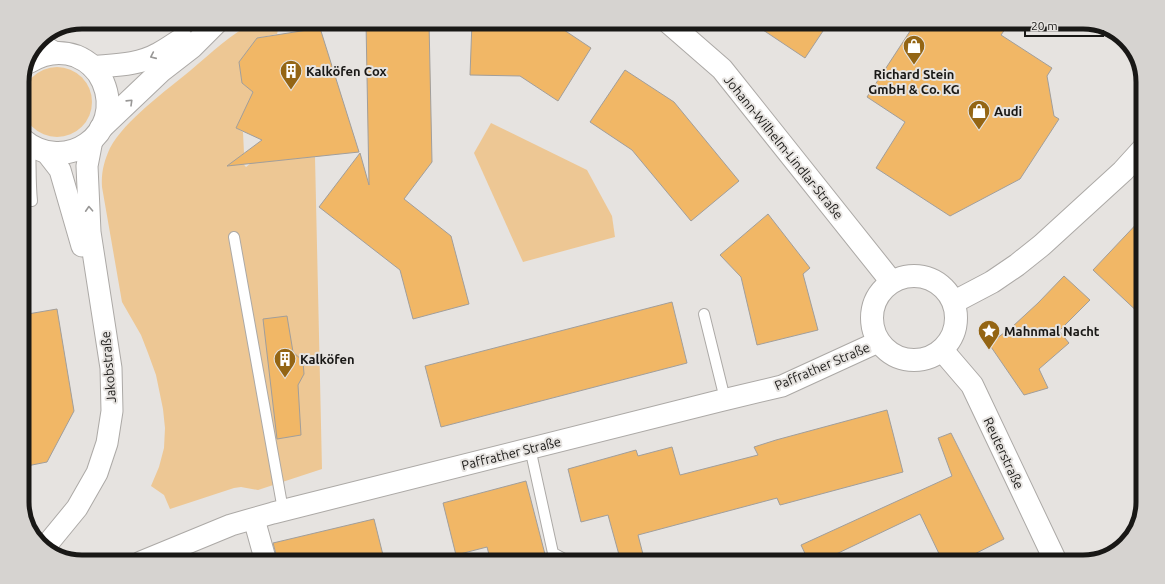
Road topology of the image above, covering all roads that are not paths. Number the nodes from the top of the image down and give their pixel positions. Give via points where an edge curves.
1 (196, 29) edge
2 (210, 29) edge
3 (676, 29) edge
4 (46, 48) edge
5 (34, 59) edge
6 (93, 67) junction
7 (96, 134) junction
8 (29, 143) edge
9 (29, 144) edge
10 (29, 149) edge
11 (1136, 157) edge
12 (32, 201) dead end
13 (234, 237) dead end
14 (891, 281) junction
15 (99, 289) junction
16 (954, 302) junction
17 (704, 314) dead end
18 (878, 342) junction
19 (942, 350) junction
20 (725, 399) junction
21 (530, 448) junction
22 (283, 510) junction
23 (254, 519) junction
24 (48, 543) edge
25 (158, 555) edge
26 (264, 555) edge
27 (558, 555) edge
28 (1053, 555) edge

1 -> 6 street via 157,55 144,60
7 -> 2 street via 161,71
3 - 14 street, Johann-Wilhelm-Lindlar-Straße via 722,69
4 - 5 street, Jakobstraße
4 - 6 street, Jakobstraße via 81,58
6 - 7 street, Jakobstraße via 104,83 108,103 107,116
7 - 8 street via 82,148 58,154
15 -> 7 street, Jakobstraße via 90,225 87,166
9 - 15 street, Jakobstraße via 60,170 83,249
10 - 12 lane
11 - 16 street via 1030,255 992,282
13 - 22 lane
14 - 16 street via 911,275 932,279 941,284
14 - 18 street via 882,289 872,309 872,326
15 - 24 street, Jakobstraße via 111,368 112,411 107,443 97,473 77,508
16 - 19 street via 954,332
17 - 20 lane
18 - 19 street via 897,357 908,360 920,360
18 - 20 street, Paffrather Straße via 782,386
19 - 28 street, Reuterstraße via 972,385
20 - 21 street, Paffrather Straße
21 - 22 street, Paffrather Straße
21 - 27 lane via 554,553
22 - 23 street, Paffrather Straße
23 - 25 street, Paffrather Straße via 231,525
23 - 26 street

